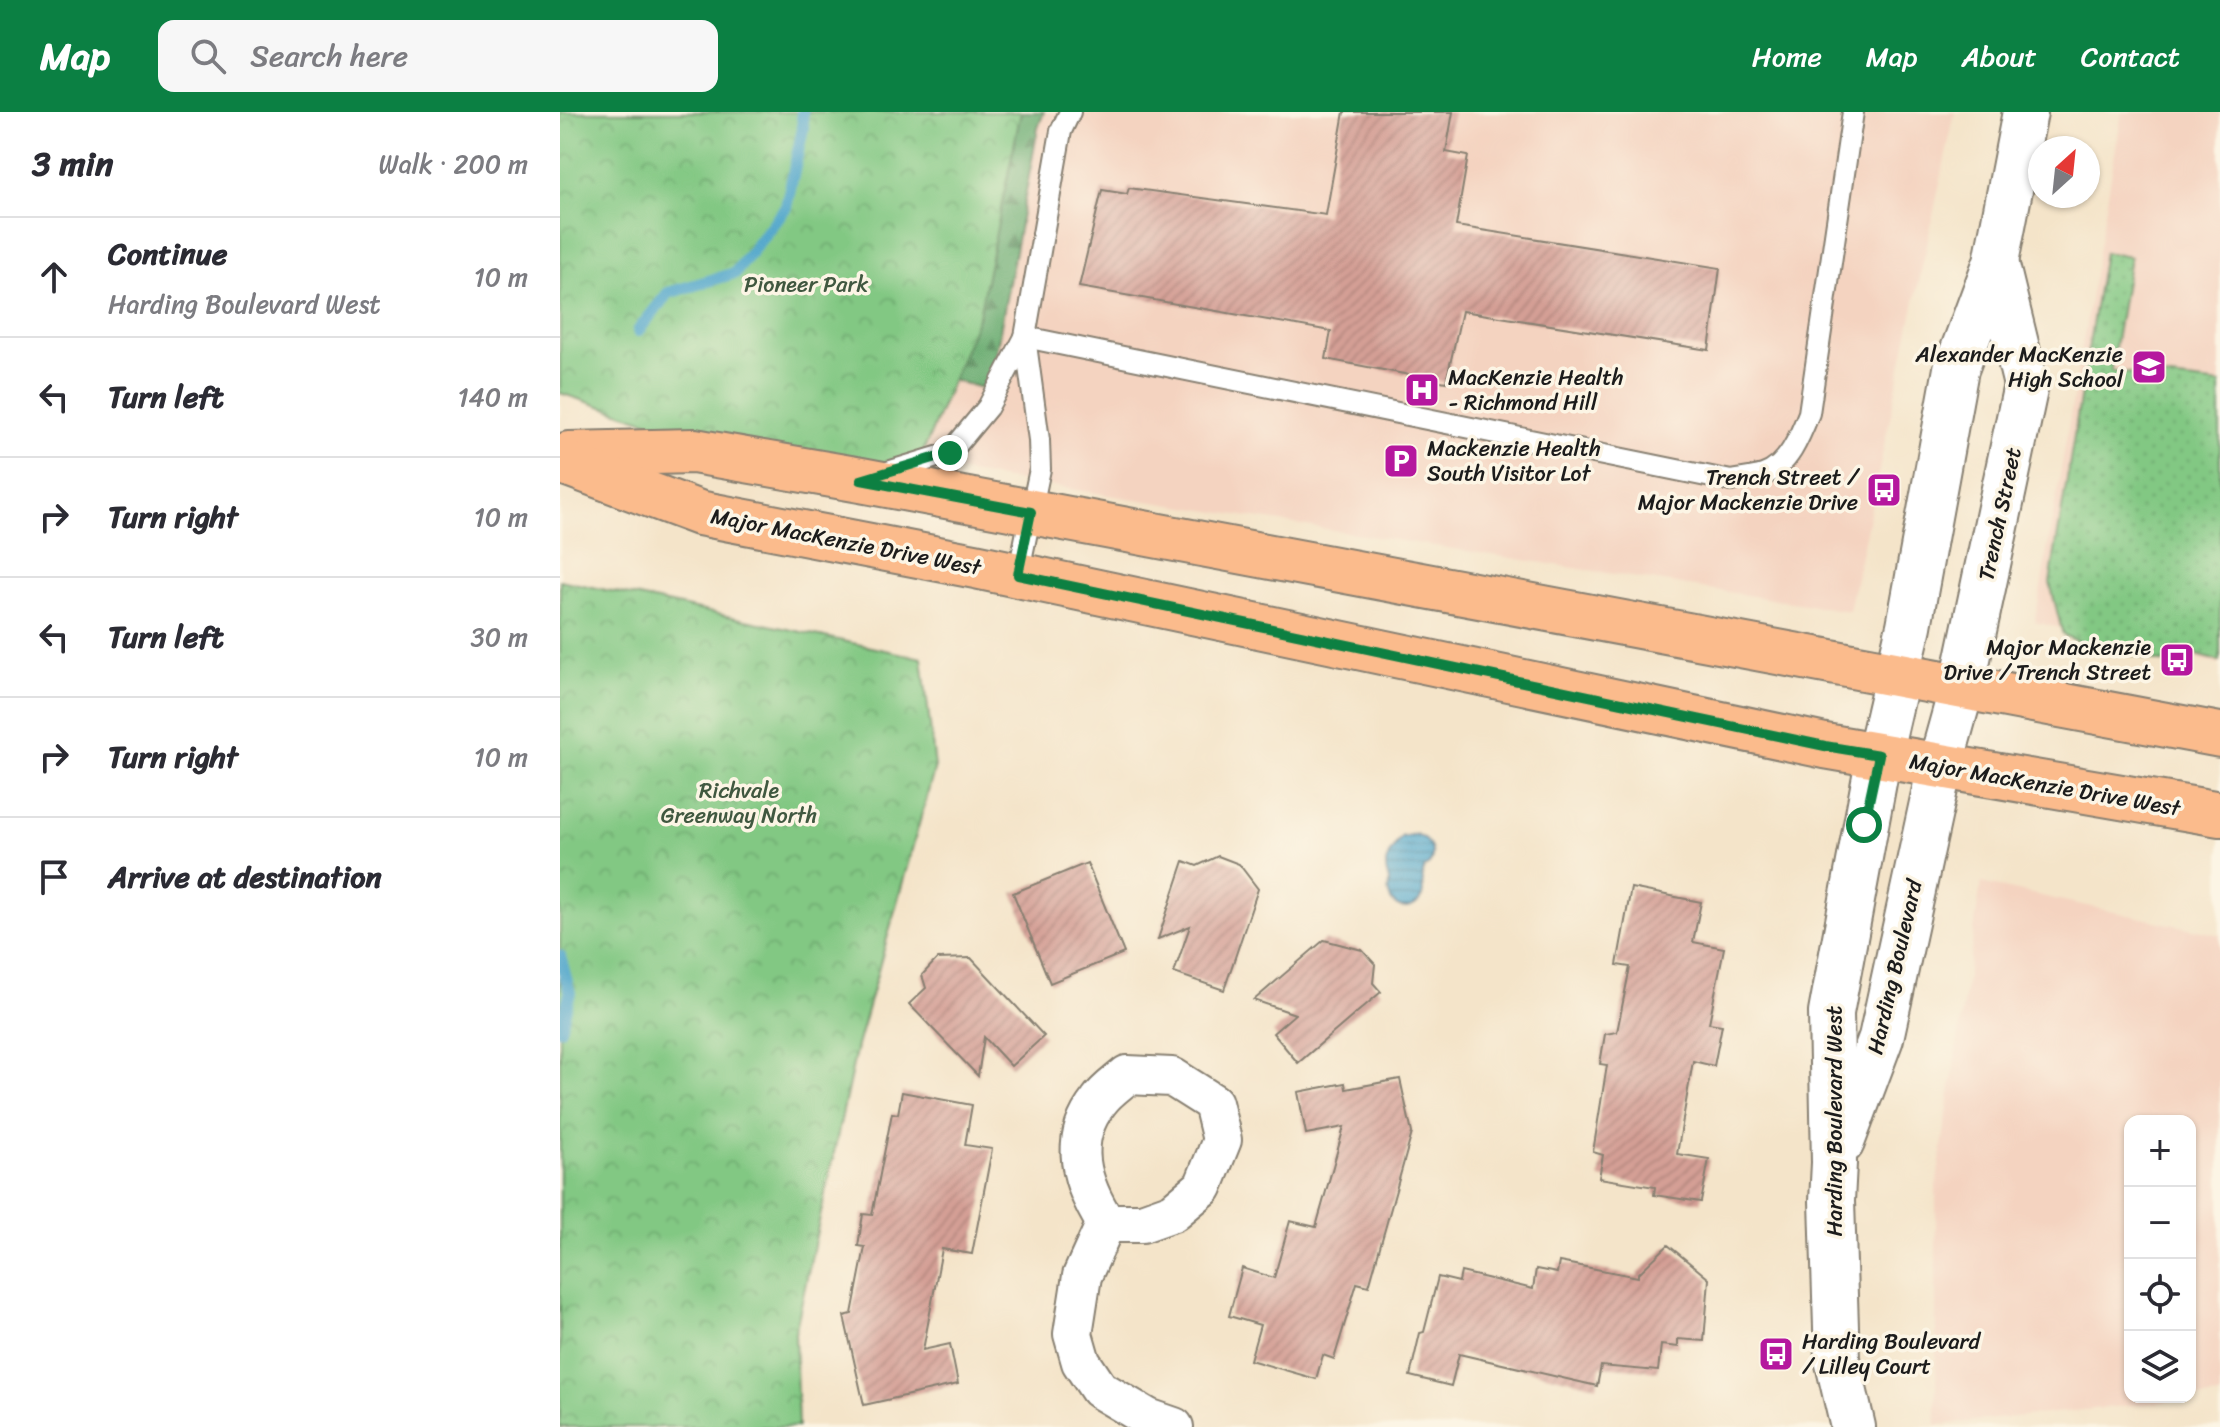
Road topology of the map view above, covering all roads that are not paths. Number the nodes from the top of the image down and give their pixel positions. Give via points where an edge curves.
1 (1070, 112) edge
2 (1853, 112) edge
3 (2025, 112) edge
4 (1996, 262) junction
5 (1025, 337) junction
6 (560, 454) edge
7 (560, 461) edge
8 (861, 480) junction
9 (1031, 512) junction
10 (1018, 575) junction
11 (1898, 676) junction
12 (1962, 687) junction
13 (2220, 735) edge
14 (1879, 755) junction
15 (1940, 766) junction
16 (2220, 814) edge
17 (1834, 1163) junction
18 (1106, 1223) dead end
19 (1851, 1426) edge
20 (1174, 1427) edge

1 - 5 lane via 1061,131
2 - 5 lane via 1809,413 1787,458 1767,474 1731,481
3 - 4 street, Trench Street
4 - 11 street, Trench Street via 1956,369
4 - 12 street, Trench Street via 2026,385
5 - 8 lane via 988,407 950,453
5 - 9 lane via 1040,469
6 - 8 main road via 694,451
7 - 10 main road, Major MacKenzie Drive West via 699,513
8 - 9 main road
9 - 10 lane
9 - 11 main road
10 - 14 main road, Major MacKenzie Drive West
11 - 12 main road
11 - 14 street, Harding Boulevard West
12 - 13 main road
12 - 15 street, Trench Street
14 - 15 main road, Major MacKenzie Drive West
14 - 17 street, Harding Boulevard West via 1831,1013
15 - 16 main road, Major MacKenzie Drive West
15 - 17 street, Harding Boulevard via 1881,1038
17 - 19 street, Harding Boulevard West via 1837,1359
18 - 20 street via 1082,1276 1073,1334 1081,1362 1099,1389

